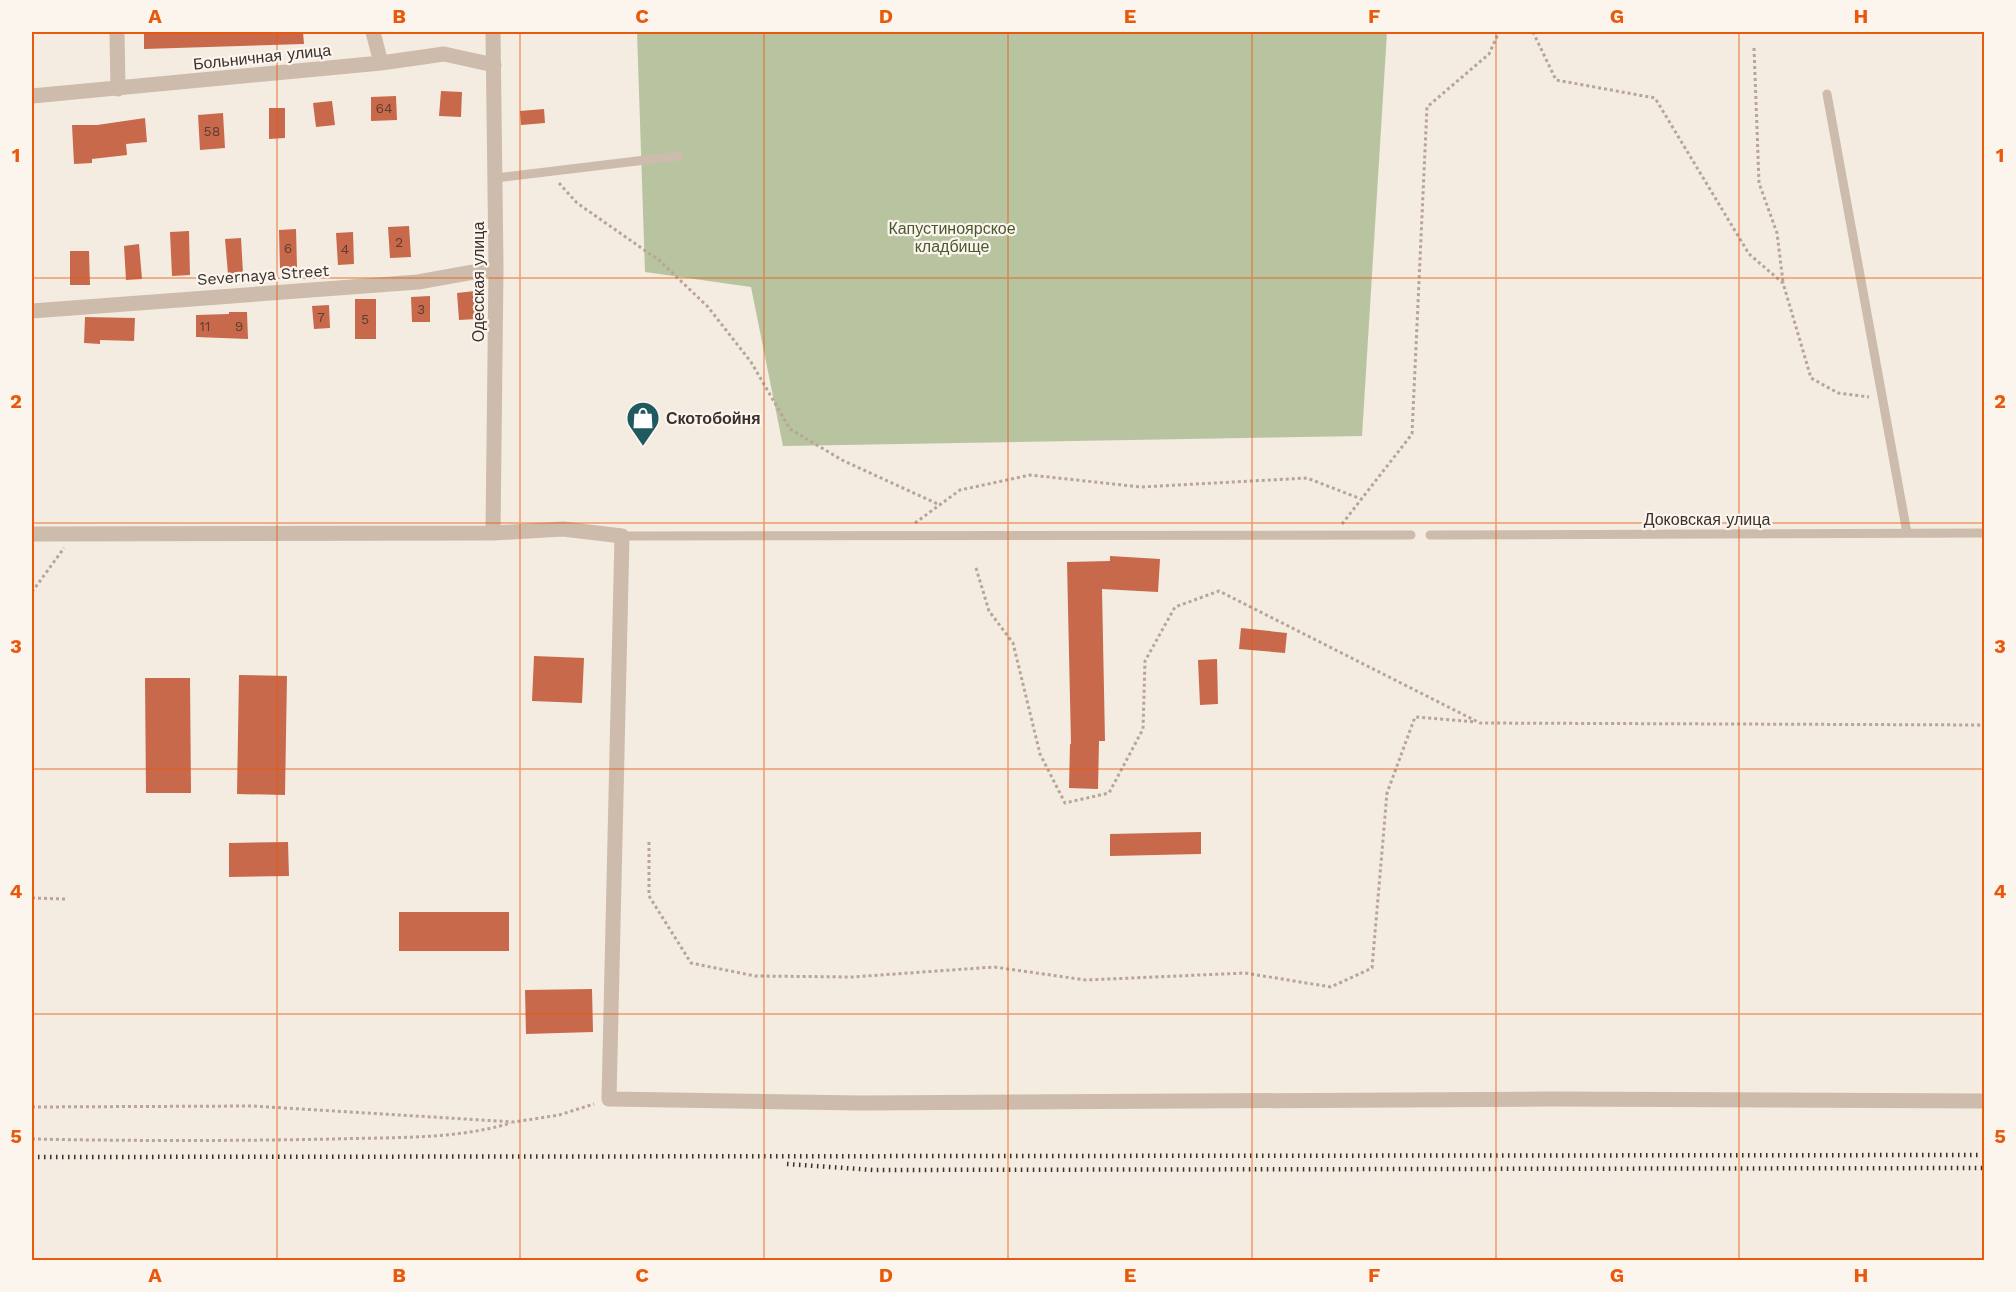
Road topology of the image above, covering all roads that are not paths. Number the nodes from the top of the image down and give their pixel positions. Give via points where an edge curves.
1 (117, 32) edge
2 (373, 32) edge
3 (493, 32) edge
4 (381, 63) junction
5 (494, 65) junction
6 (118, 89) junction
7 (1827, 94) dead end
8 (32, 96) edge
9 (679, 156) dead end
10 (496, 178) junction
11 (496, 268) junction
12 (32, 311) edge
13 (493, 533) junction
14 (1907, 533) junction
15 (1984, 533) edge
16 (32, 534) edge
17 (1411, 535) dead end
18 (1430, 535) dead end
19 (622, 536) junction
20 (1984, 1101) edge

1 - 6 street
2 - 4 street
3 - 5 street, Одесская улица
4 - 5 street, Больничная улица via 444,54
4 - 6 street, Больничная улица
5 - 10 street, Одесская улица
6 - 8 street, Больничная улица
7 - 14 lane
9 - 10 lane
10 - 11 street, Одесская улица
11 - 12 street, Severnaya Street via 418,282
11 - 13 street, Одесская улица
13 - 16 street
13 - 19 street via 564,529
14 - 15 lane, Доковская улица
14 - 18 lane, Доковская улица
17 - 19 lane
19 - 20 street via 609,1099 862,1103

